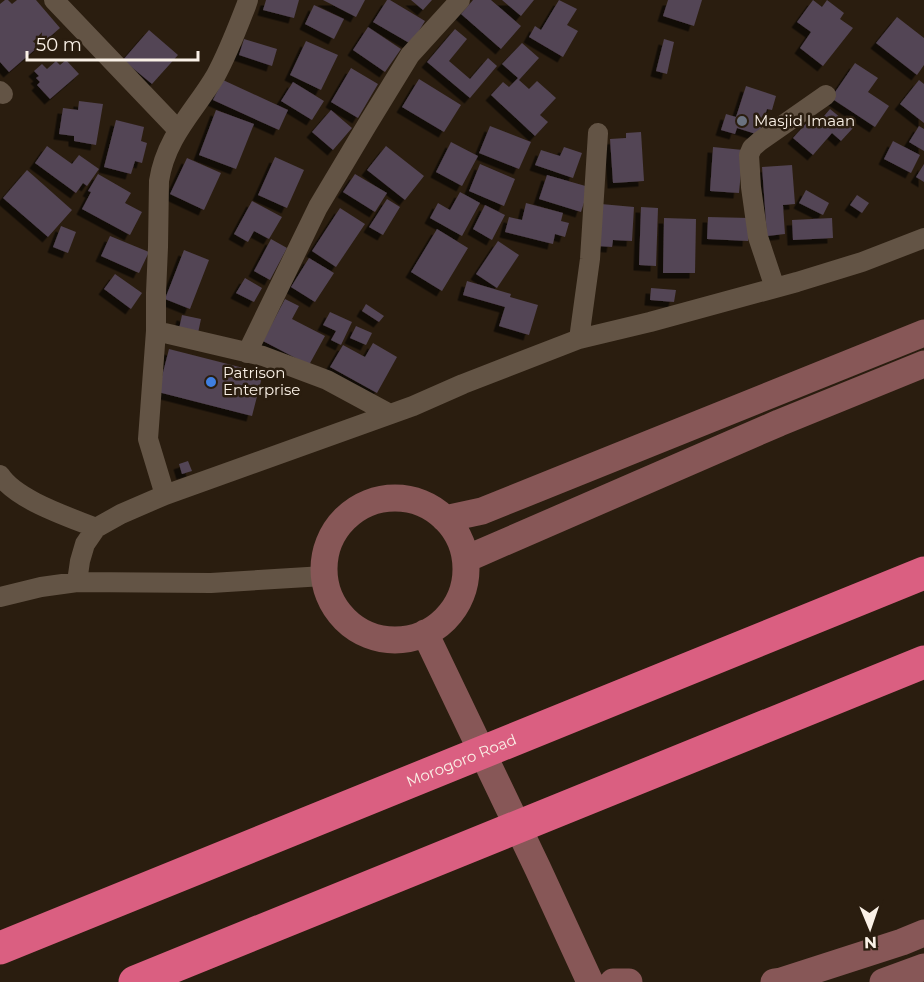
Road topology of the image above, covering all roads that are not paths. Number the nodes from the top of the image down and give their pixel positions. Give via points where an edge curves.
1 (54, 0) edge
2 (248, 0) edge
3 (460, 0) edge
4 (826, 95) dead end
5 (178, 130) junction
6 (598, 133) dead end
7 (924, 238) edge
8 (775, 288) junction
9 (156, 331) junction
10 (924, 333) edge
11 (579, 339) junction
12 (247, 353) junction
13 (924, 364) edge
14 (390, 414) junction
15 (0, 475) edge
16 (165, 495) junction
17 (445, 519) junction
18 (96, 528) junction
19 (466, 559) junction
20 (924, 573) edge
21 (324, 576) junction
22 (77, 582) junction
23 (0, 597) edge
24 (425, 633) junction
25 (924, 662) edge
26 (924, 933) edge
27 (0, 948) edge
28 (924, 967) edge
29 (135, 982) edge
30 (590, 982) edge
31 (613, 982) edge
32 (629, 982) edge
33 (774, 982) edge
34 (883, 982) edge

1 - 5 street
2 - 5 street via 216,75
3 - 12 street via 410,56 367,125 318,207
4 - 8 street via 760,141 749,155 758,237
5 - 9 street via 159,181
6 - 11 street via 590,259
7 - 8 street via 862,262
8 - 11 street
9 - 12 street
9 - 16 street via 148,439
10 - 17 street via 482,511
11 - 14 street
12 - 14 street via 327,380
13 - 19 street
14 - 16 street
15 - 18 street via 25,498
16 - 18 street
17 - 19 street via 455,531
17 - 21 street via 419,502 403,498 387,498 357,508 345,518 328,545
18 - 22 street via 85,544
19 - 24 street via 463,589 457,602 449,615
20 - 27 highway, Morogoro Road
21 - 22 street via 212,583
21 - 24 street via 335,607 360,630 392,639
22 - 23 street
24 - 30 street
25 - 29 highway
26 - 33 street
28 - 34 street
31 - 32 street

